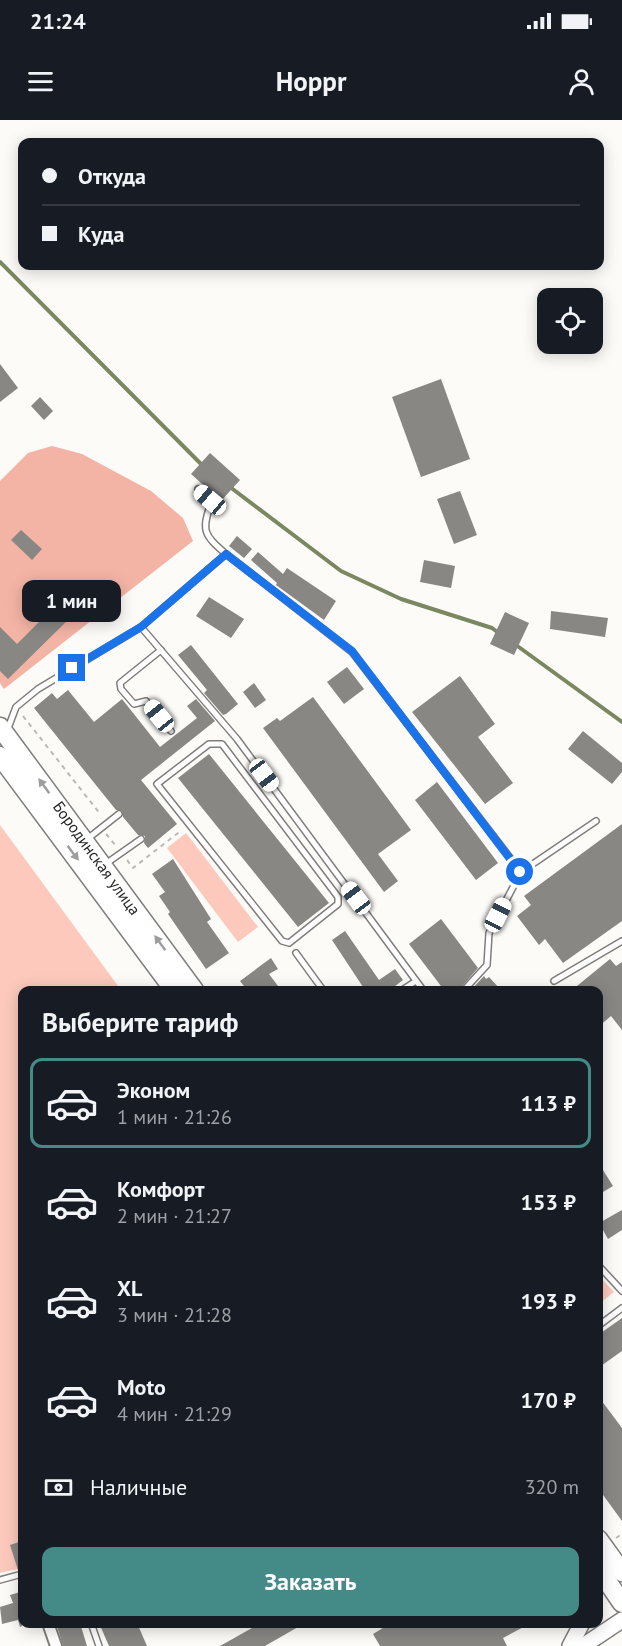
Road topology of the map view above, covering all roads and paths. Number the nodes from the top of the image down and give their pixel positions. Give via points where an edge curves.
1 (198, 489) dead end
2 (226, 554) junction
3 (141, 627) junction
4 (161, 650) junction
5 (16, 708) junction
6 (3, 731) edge
7 (171, 731) dead end
8 (0, 756) edge
9 (157, 784) junction
10 (149, 790) dead end
11 (119, 813) dead end
12 (596, 821) dead end
13 (189, 825) junction
14 (101, 828) junction
15 (141, 839) dead end
16 (84, 841) junction
17 (121, 853) junction
18 (103, 866) junction
19 (520, 872) junction
20 (622, 941) edge
21 (296, 953) dead end
22 (416, 981) junction
23 (554, 981) dead end
24 (171, 986) edge
25 (192, 986) edge
26 (319, 986) edge
27 (408, 986) edge
28 (420, 986) edge
29 (468, 986) edge
30 (603, 1270) edge
31 (622, 1291) edge
32 (622, 1308) edge
33 (603, 1322) edge
34 (603, 1550) edge
35 (614, 1573) edge
36 (18, 1575) edge
37 (0, 1580) edge
38 (622, 1602) edge
39 (622, 1620) edge
40 (50, 1628) edge
41 (93, 1628) edge
42 (579, 1628) edge
43 (56, 1646) edge
44 (99, 1646) edge
45 (570, 1646) edge
46 (583, 1646) edge

1 - 2 lane via 211,503 204,524 209,540
2 - 3 lane
2 - 19 lane via 352,651
3 - 4 lane
3 - 5 lane via 38,689
4 - 7 lane via 120,683 134,704 146,701
4 - 22 lane via 237,740
5 - 6 lane
5 - 14 path via 101,813
16 -> 6 main road, Бородинская улица
8 -> 24 main road, Бородинская улица
9 - 10 lane
9 - 13 lane
9 - 13 lane via 209,744 222,744 338,897 338,904 289,943 282,941
11 - 14 lane
12 - 19 lane
13 - 17 path via 133,868
14 - 16 lane
14 - 17 path
15 - 17 lane
16 - 18 main road, Бородинская улица
17 - 18 lane
25 -> 18 main road, Бородинская улица
19 - 29 lane via 489,933 487,965
20 - 23 lane
21 - 26 lane
22 - 27 lane
22 - 28 lane
30 - 31 lane
32 - 33 lane
34 - 35 main road
35 - 38 main road
36 - 37 lane
39 - 46 street
40 - 43 street
41 - 44 lane
42 - 45 street

